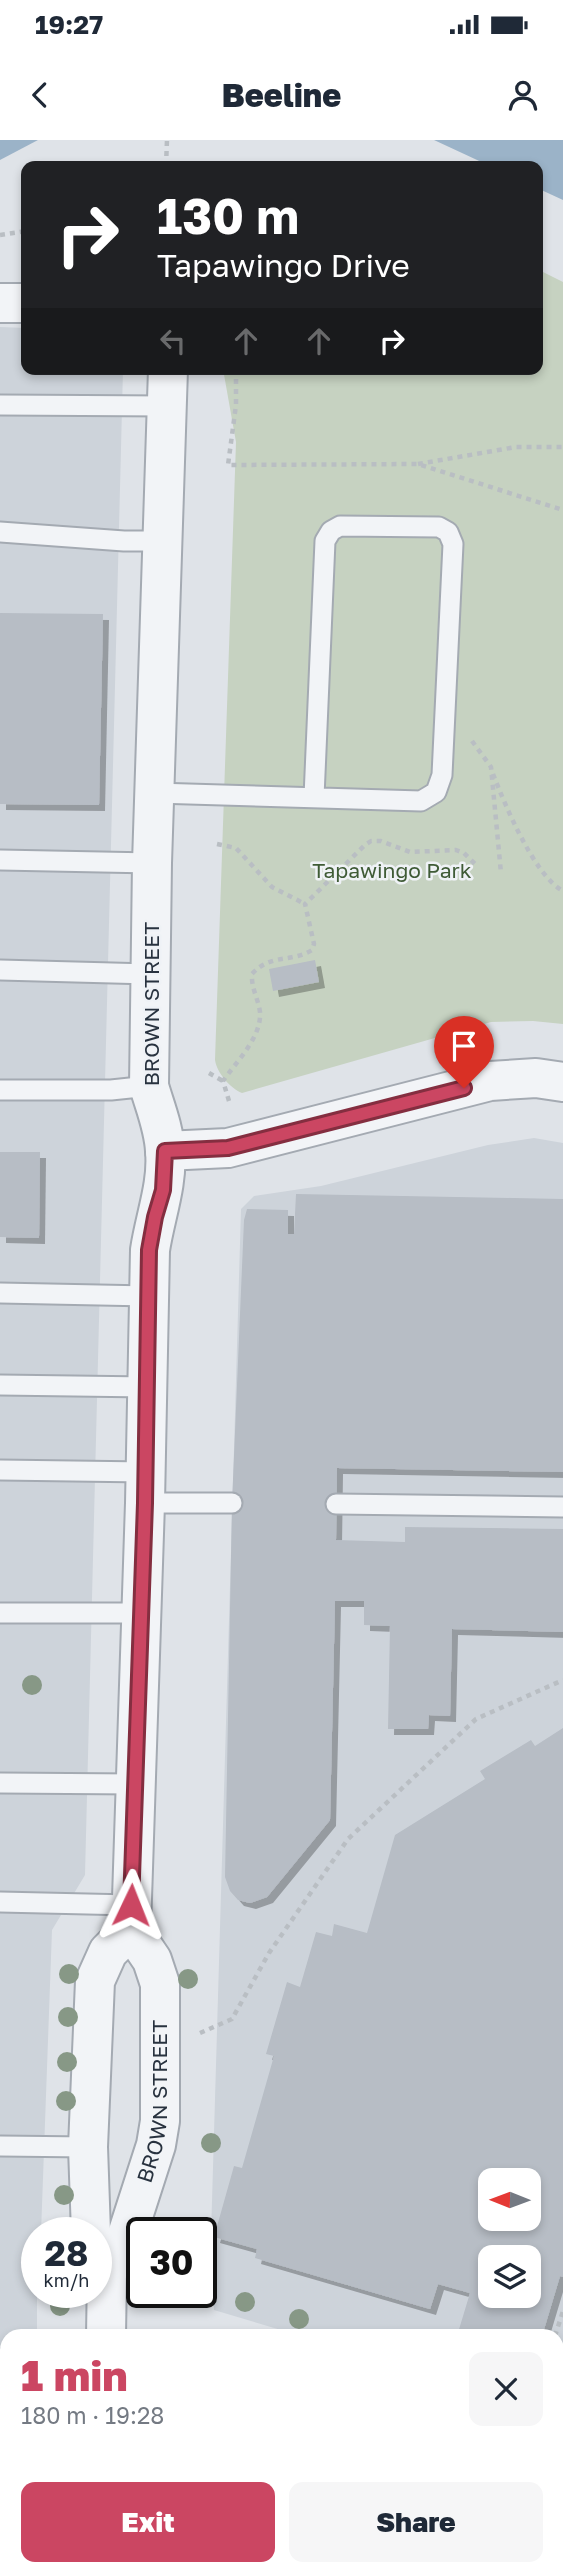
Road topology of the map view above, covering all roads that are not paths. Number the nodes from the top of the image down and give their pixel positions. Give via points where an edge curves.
1 (0, 303) edge
2 (21, 303) edge
3 (167, 388) edge
4 (0, 405) edge
5 (0, 532) edge
6 (164, 541) junction
7 (155, 793) junction
8 (314, 797) junction
9 (0, 860) edge
10 (152, 863) junction
11 (0, 970) edge
12 (150, 974) junction
13 (563, 1082) edge
14 (149, 1086) junction
15 (0, 1090) edge
16 (165, 1151) junction
17 (0, 1293) edge
18 (149, 1296) junction
19 (0, 1385) edge
20 (148, 1387) junction
21 (0, 1470) edge
22 (145, 1488) junction
23 (232, 1503) dead end
24 (337, 1504) dead end
25 (563, 1507) edge
26 (0, 1613) edge
27 (141, 1613) junction
28 (0, 1783) edge
29 (136, 1784) junction
30 (0, 1902) edge
31 (131, 1917) junction
32 (0, 2146) edge
33 (88, 2147) junction
34 (90, 2217) edge
35 (112, 2249) edge
36 (104, 2308) edge
37 (106, 2329) edge

1 - 2 street
3 - 4 lane
3 - 6 street, BROWN STREET
5 - 6 lane
6 - 7 street, BROWN STREET
7 - 8 lane
7 - 10 street, BROWN STREET
8 - 8 lane via 421,801 436,792 442,775 453,544 448,532 439,527 340,526 325,541
9 - 10 lane
10 - 12 street, BROWN STREET
11 - 12 lane
12 - 14 street, BROWN STREET
13 - 16 street via 536,1078 490,1081 228,1148
14 - 15 lane
14 - 16 street, BROWN STREET
16 - 18 street, BROWN STREET via 163,1190 149,1250
17 - 18 lane
18 - 20 street, BROWN STREET
19 - 20 lane
20 - 22 street, BROWN STREET
21 - 22 lane
22 - 23 lane
22 - 27 street, BROWN STREET
24 - 25 lane
26 - 27 lane
27 - 29 street, BROWN STREET
28 - 29 lane
29 - 31 street, BROWN STREET
30 - 31 lane
31 - 33 street via 95,1980
31 - 35 street, BROWN STREET via 160,1984 160,2120 127,2235
32 - 33 lane
33 - 34 street
36 - 37 street, BROWN STREET

